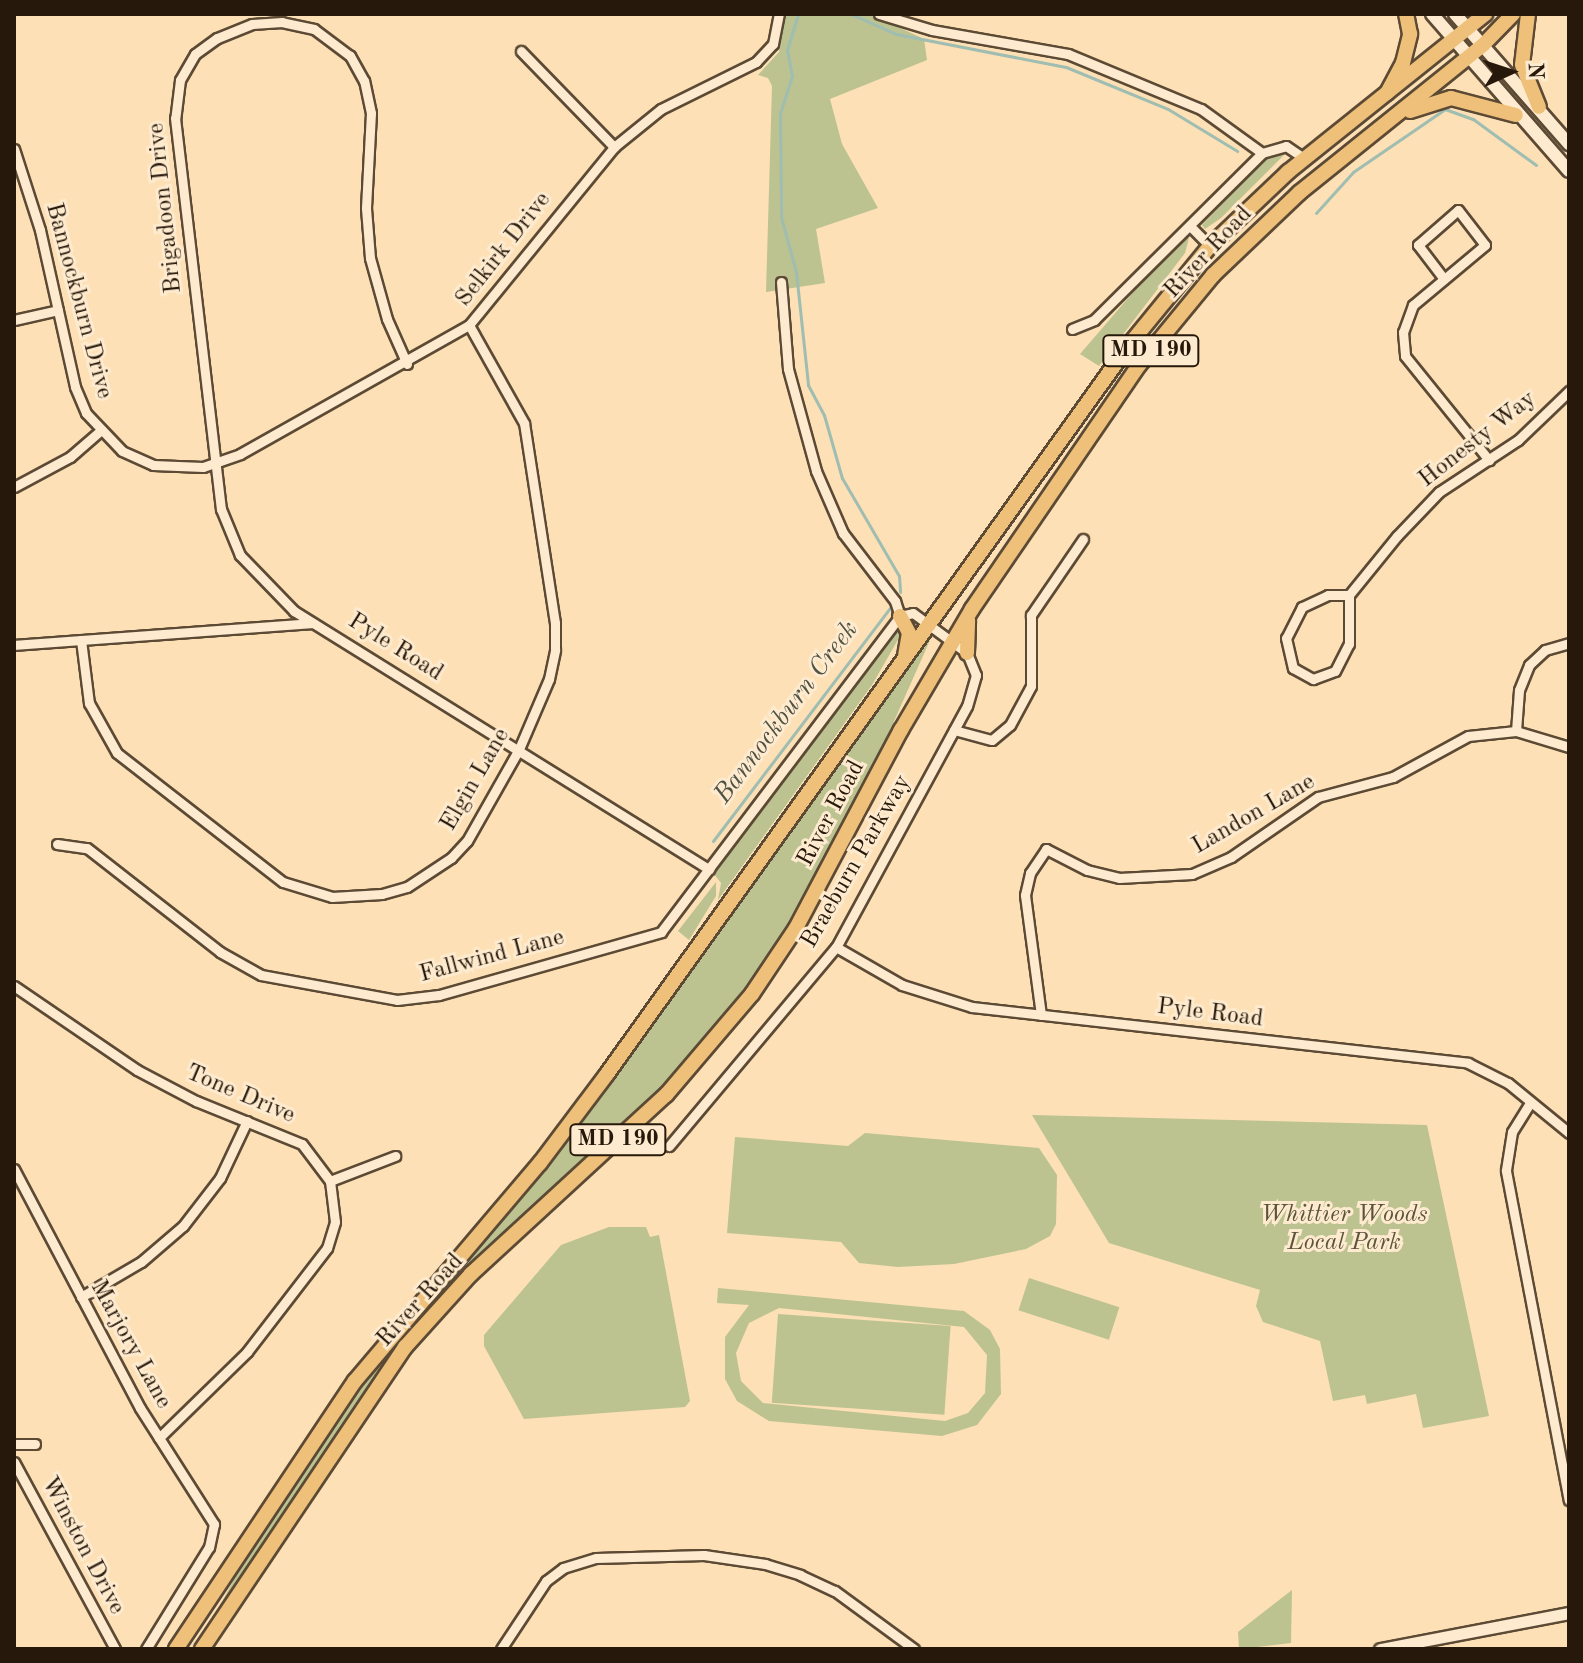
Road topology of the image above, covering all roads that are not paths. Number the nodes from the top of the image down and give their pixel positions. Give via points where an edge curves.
1 (779, 14) edge
2 (879, 14) edge
3 (1406, 14) edge
4 (1432, 14) edge
5 (1455, 14) edge
6 (1485, 14) edge
7 (1513, 14) edge
8 (1528, 14) edge
9 (1471, 31) junction
10 (1455, 42) junction
11 (1483, 45) junction
12 (521, 51) dead end
13 (1467, 58) junction
14 (1385, 97) junction
15 (1539, 107) junction
16 (1516, 115) junction
17 (1389, 121) junction
18 (1569, 144) edge
19 (614, 147) junction
20 (14, 149) edge
21 (1262, 153) junction
22 (1305, 159) junction
23 (1569, 171) edge
24 (18, 177) edge
25 (1190, 226) junction
26 (1210, 246) junction
27 (1444, 279) junction
28 (781, 282) dead end
29 (58, 310) junction
30 (14, 320) edge
31 (469, 325) junction
32 (1072, 329) dead end
33 (407, 364) junction
34 (1569, 391) edge
35 (99, 432) junction
36 (1489, 460) junction
37 (214, 464) junction
38 (14, 487) edge
39 (1083, 539) dead end
40 (1349, 595) junction
41 (972, 609) junction
42 (900, 616) junction
43 (315, 623) junction
44 (929, 625) junction
45 (81, 640) junction
46 (953, 642) junction
47 (1569, 643) edge
48 (14, 645) edge
49 (967, 653) junction
50 (902, 663) junction
51 (954, 730) junction
52 (1516, 731) junction
53 (1569, 747) edge
54 (519, 749) junction
55 (57, 844) dead end
56 (709, 869) junction
57 (836, 947) junction
58 (14, 986) edge
59 (1041, 1015) junction
60 (1530, 1103) junction
61 (247, 1121) junction
62 (1569, 1133) edge
63 (669, 1146) dead end
64 (395, 1156) dead end
65 (14, 1169) edge
66 (330, 1181) junction
67 (81, 1297) junction
68 (159, 1438) junction
69 (14, 1444) edge
70 (35, 1444) dead end
71 (14, 1462) edge
72 (1569, 1500) edge
73 (1569, 1613) edge
74 (1448, 1636) junction
75 (115, 1649) edge
76 (146, 1649) edge
77 (176, 1649) edge
78 (202, 1649) edge
79 (501, 1649) edge
80 (914, 1649) edge
81 (1380, 1649) edge
82 (1451, 1649) edge

1 - 19 street, Selkirk Drive via 773,44 756,62 661,109
2 - 21 street via 932,30 1068,54 1201,109
3 - 14 main road via 1410,34 1403,63
4 - 10 main road
5 - 9 main road
6 - 9 main road, River Road / MD 190
7 - 11 main road, River Road / MD 190
8 - 15 main road via 1522,65
9 - 10 main road, River Road / MD 190
9 - 11 main road
10 - 13 main road
10 - 14 main road, River Road / MD 190
11 - 13 main road, River Road / MD 190
11 - 15 main road
12 - 19 street
13 - 16 main road
13 - 17 main road, River Road / MD 190
14 - 22 main road, River Road / MD 190
15 - 18 main road
16 - 17 main road via 1451,98
16 - 23 main road
17 - 41 main road, River Road / MD 190 via 1299,193 1213,275 1140,364
19 - 31 street, Selkirk Drive
20 - 24 street, Bannockburn Drive
21 - 22 street via 1286,146
21 - 25 street, River Road
22 - 26 main road, River Road / MD 190
24 - 29 street, Bannockburn Drive
25 - 26 street
25 - 32 street, River Road via 1094,320
26 - 44 main road, River Road / MD 190 via 1129,345
27 - 27 street via 1485,245 1458,210 1418,245
27 - 36 street via 1413,305 1403,332 1405,356
28 - 42 street via 788,369 816,471 843,533 895,601
29 - 30 street
29 - 35 street, Bannockburn Drive via 75,387
31 - 33 street, Selkirk Drive
31 - 54 street, Elgin Lane via 524,423 555,623 549,679
33 - 37 street, Selkirk Drive
33 - 37 street, Brigadoon Drive via 387,319 370,258 366,208 371,113 357,68 335,42 314,29 282,22 252,24 217,38 195,54 180,80 175,118
34 - 36 street, Honesty Way
35 - 37 street, Bannockburn Drive via 122,451 153,465 185,469
35 - 38 street via 63,461
36 - 40 street, Honesty Way via 1439,492
37 - 43 street, Brigadoon Drive via 221,509 240,555 277,598
39 - 51 street via 1031,615 1031,686 1010,725 1003,735 981,741
40 - 40 street via 1349,644 1335,671 1313,679 1293,668 1286,638 1302,607 1328,595
41 - 46 main road, River Road / MD 190
41 - 49 main road
42 - 44 street via 910,612
42 - 50 main road via 909,633
42 - 56 street
43 - 45 street, Pyle Road
43 - 54 street, Pyle Road
44 - 46 street
44 - 50 main road, River Road / MD 190
45 - 48 street, Pyle Road
45 - 54 street, Elgin Lane via 89,703 117,753 248,859 308,892 370,896 429,875 467,841
46 - 49 street
46 - 78 main road, River Road / MD 190 via 796,928 752,994 666,1095 471,1274 405,1347
47 - 52 street via 1545,650 1529,665 1519,690
49 - 51 street, Braeburn Parkway via 975,688
50 - 77 main road, River Road / MD 190 via 540,1163 355,1381
51 - 57 street, Braeburn Parkway
52 - 53 street, Landon Lane
52 - 59 street, Landon Lane via 1468,736 1393,777 1318,797 1231,857 1192,874 1119,878 1087,870 1046,849 1030,873 1025,895
54 - 56 street, Pyle Road
55 - 56 street, Fallwind Lane via 87,848 220,952 261,975 397,1000 439,995 653,935 671,922
57 - 59 street, Pyle Road via 902,985 945,1000
57 - 63 street, Braeburn Parkway
58 - 61 street, Tone Drive via 137,1070
59 - 60 street, Pyle Road via 1468,1063 1490,1071
60 - 62 street, Pyle Road
60 - 72 street via 1512,1132 1506,1171
61 - 66 street, Tone Drive via 302,1144
61 - 67 street via 220,1178 183,1226 141,1262
64 - 66 street
65 - 67 street, Marjory Lane
66 - 68 street via 335,1222 327,1248 247,1352
67 - 68 street, Marjory Lane
68 - 76 street, Marjory Lane via 210,1514 214,1535
69 - 70 street
71 - 75 street, Winston Drive
73 - 74 street
74 - 81 street
74 - 82 street
79 - 80 street via 546,1581 563,1568 596,1558 704,1555 800,1575 835,1591

